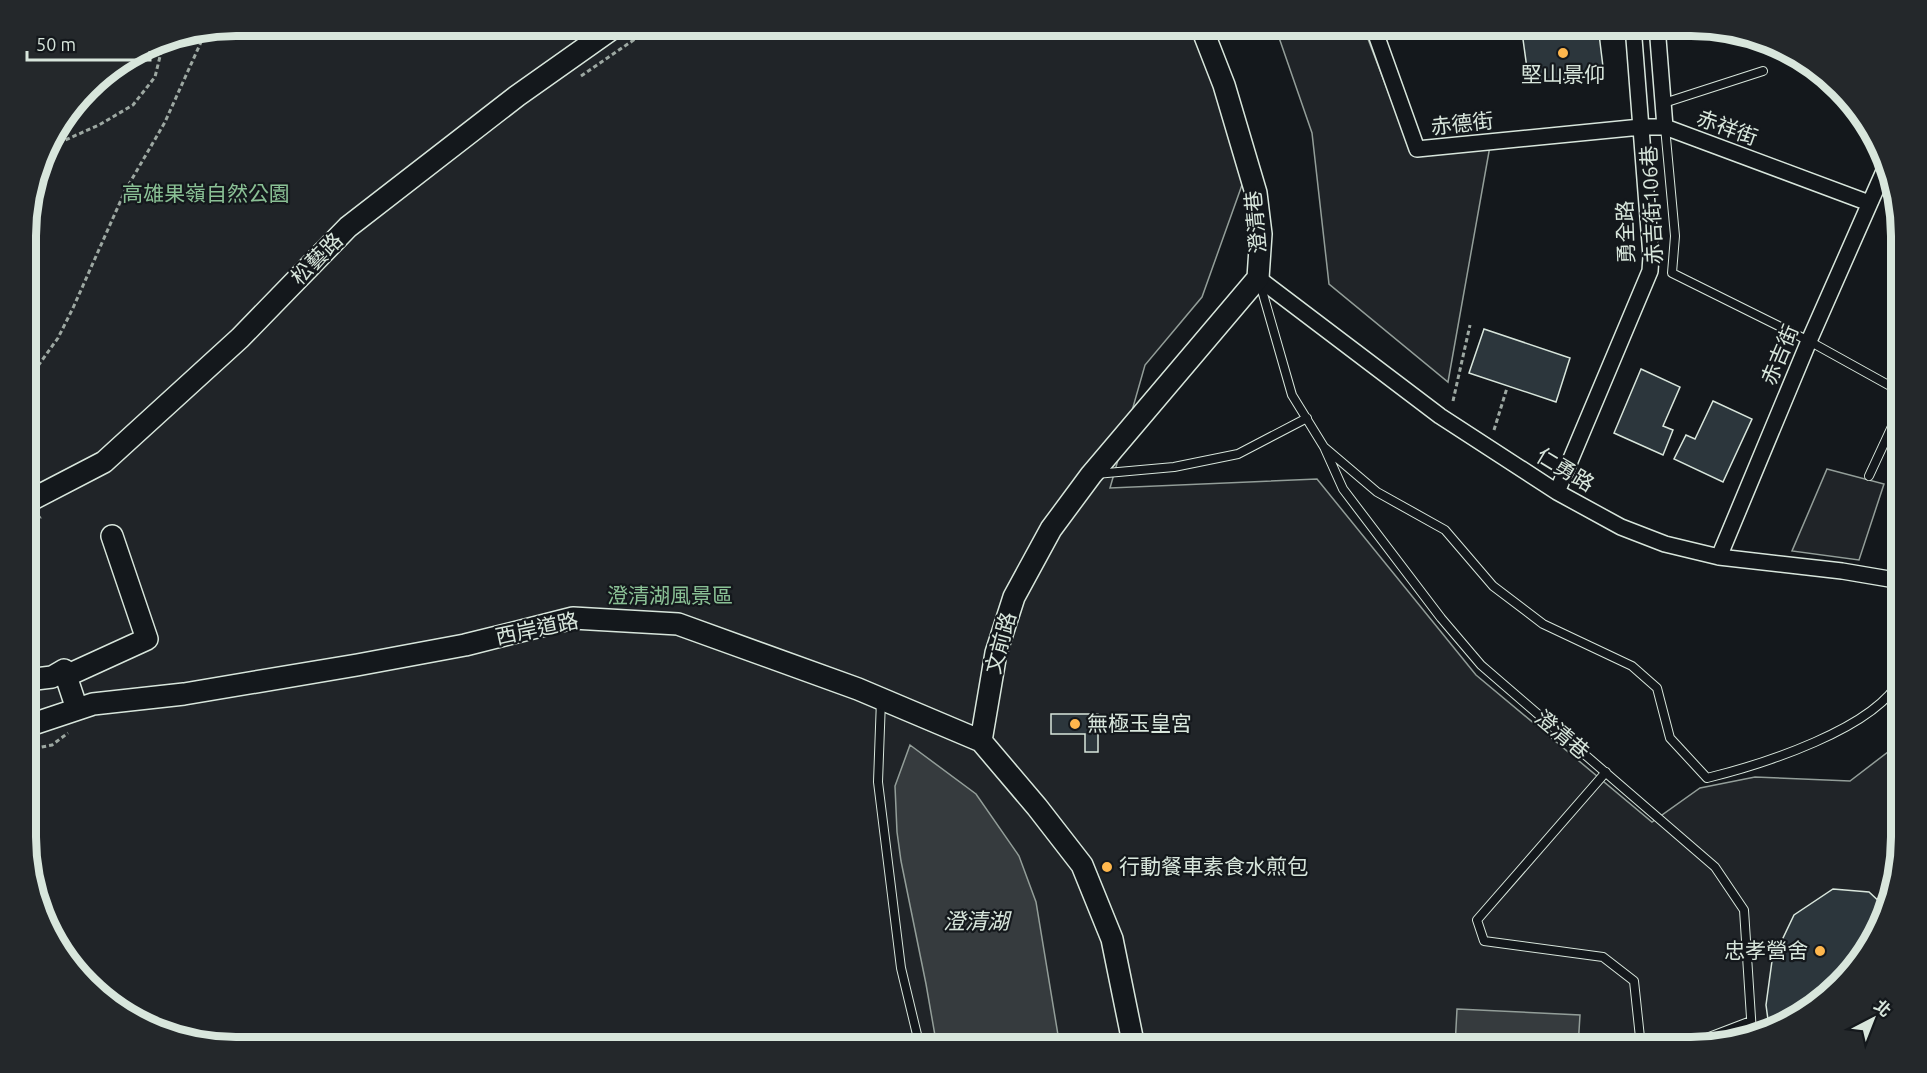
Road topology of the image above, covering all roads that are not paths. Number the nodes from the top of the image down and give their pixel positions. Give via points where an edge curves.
1 (602, 36) edge
2 (1205, 36) edge
3 (1377, 36) edge
4 (1634, 36) edge
5 (1659, 36) edge
6 (1763, 71) dead end
7 (1664, 103) junction
8 (1641, 127) junction
9 (1665, 127) junction
10 (1883, 180) edge
11 (1869, 203) junction
12 (1258, 278) junction
13 (1809, 341) junction
14 (1891, 386) edge
15 (1306, 418) junction
16 (1891, 429) edge
17 (1324, 447) junction
18 (1092, 475) junction
19 (1869, 476) dead end
20 (1557, 492) junction
21 (36, 497) edge
22 (112, 536) dead end
23 (1719, 557) junction
24 (1891, 579) edge
25 (66, 676) junction
26 (36, 679) edge
27 (1891, 690) edge
28 (881, 699) junction
29 (76, 709) junction
30 (36, 723) edge
31 (981, 741) junction
32 (1606, 772) junction
33 (1750, 1021) junction
34 (1751, 1027) edge
35 (1712, 1036) edge
36 (918, 1037) edge
37 (1132, 1037) edge
38 (1640, 1037) edge

1 - 21 street, 松藝路 via 348,227 240,338 104,462
2 - 12 street, 澄清巷 via 1256,193 1261,234
3 - 8 street, 赤德街 via 1418,149
4 - 8 street, 勇全路
5 - 7 street, 赤祥街
6 - 7 lane
7 - 9 street, 赤祥街
8 - 9 street
8 - 20 street, 勇全路 via 1650,271
9 - 11 street, 赤祥街
9 - 13 lane, 赤吉街106巷 via 1675,236 1672,273
10 - 11 street, 赤吉街
11 - 13 street, 赤吉街
12 - 15 lane, 澄清巷 via 1292,395
12 - 18 street, 文前路
12 - 20 street, 仁勇路 via 1440,416
13 - 14 lane
13 - 23 street, 赤吉街
15 - 17 lane, 澄清巷
15 - 18 lane via 1238,454 1174,467
16 - 19 lane
17 - 27 lane, 澄清巷 via 1377,492 1444,530 1493,586 1543,624 1632,666 1657,688 1670,738 1707,778 1743,770 1834,734 1879,704
17 - 32 lane, 澄清巷 via 1343,489 1481,665
18 - 31 street, 文前路 via 1051,529 1014,597 996,653
20 - 23 street, 仁勇路 via 1622,527 1665,544
22 - 25 street via 147,639
23 - 24 street, 仁勇路
25 - 26 street via 64,670
25 - 29 street
28 - 29 street, 西岸道路 via 678,624 573,618 465,645 357,665
28 - 31 street, 西岸道路
28 - 36 lane via 878,783 901,968
29 - 30 street, 西岸道路
31 - 37 street via 1082,865 1112,939
32 - 33 lane, 澄清巷 via 1715,867 1744,910
32 - 38 lane via 1477,920 1484,941 1603,957 1634,981
33 - 34 lane, 澄清巷
33 - 35 lane

